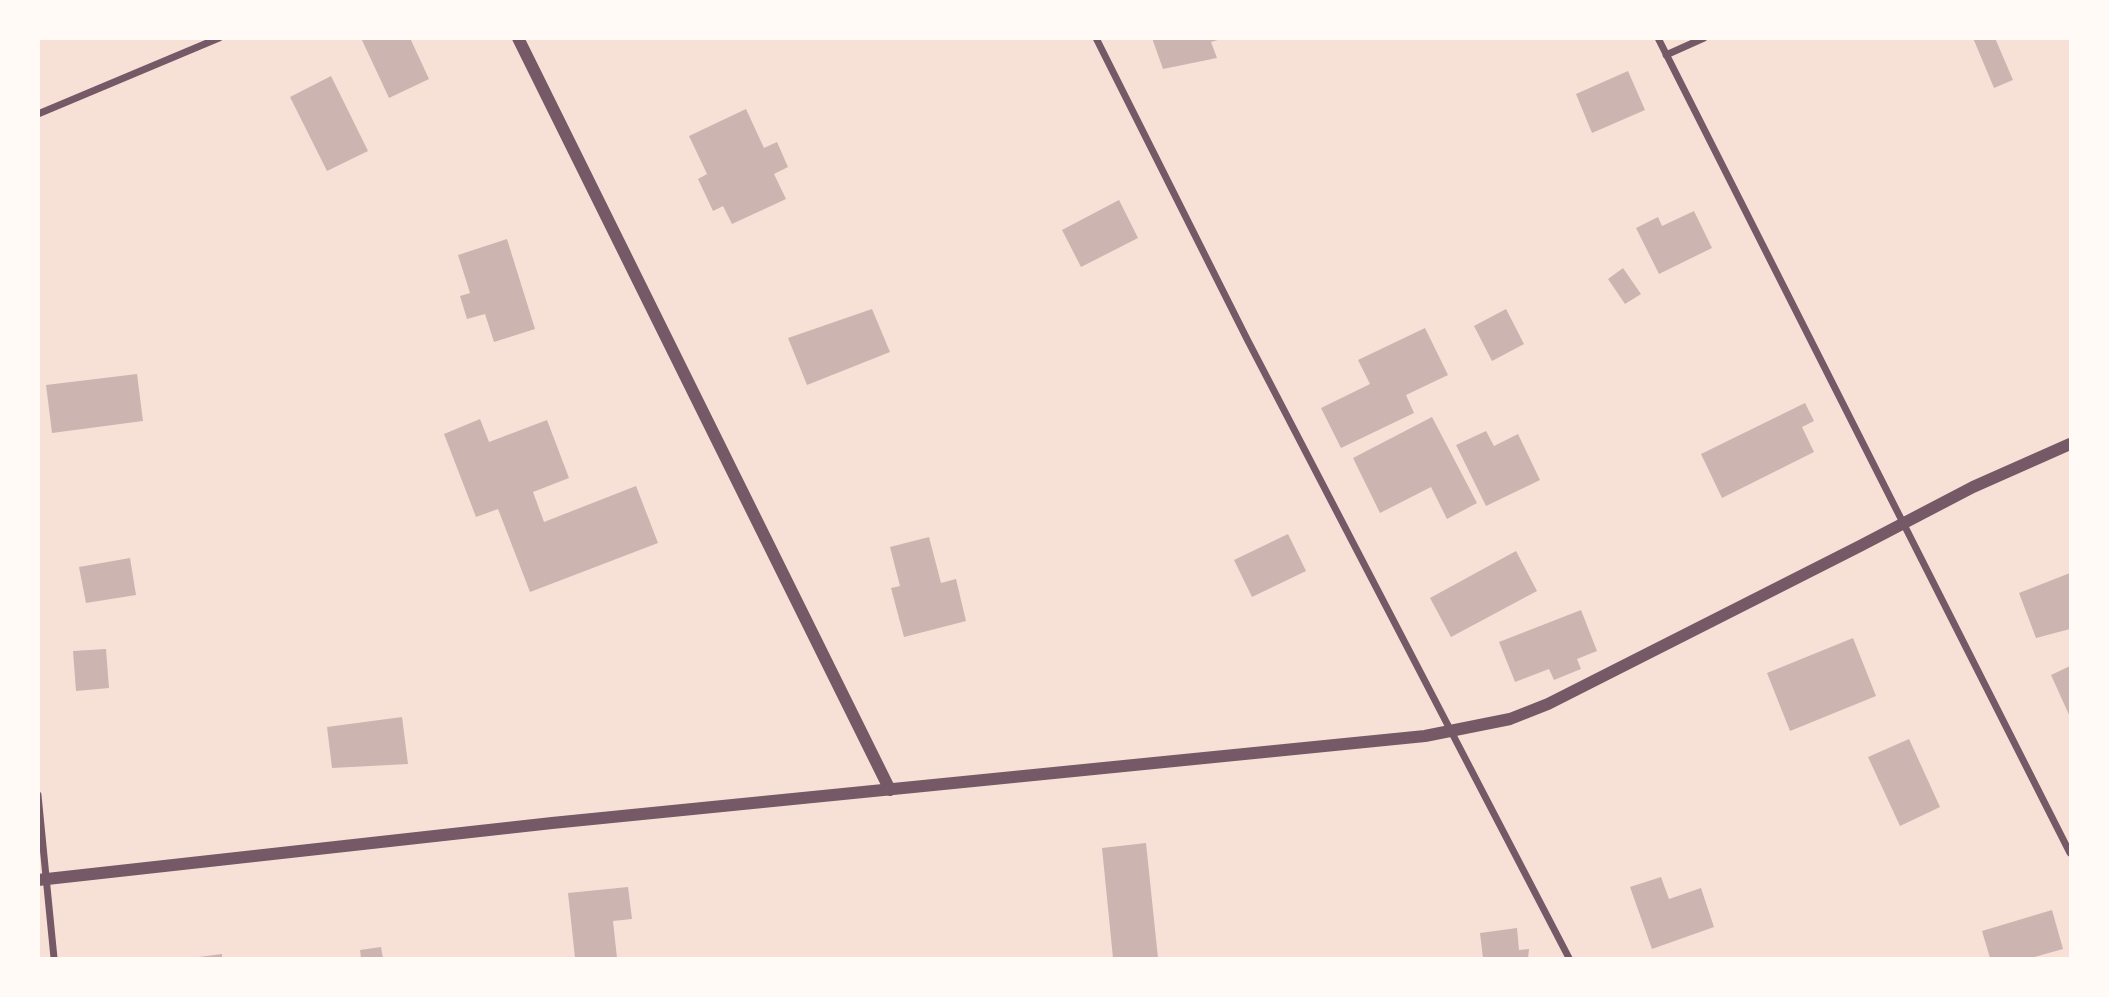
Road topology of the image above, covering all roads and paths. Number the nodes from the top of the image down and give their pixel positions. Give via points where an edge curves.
1 (219, 38) edge
2 (518, 38) edge
3 (1096, 38) edge
4 (1658, 38) edge
5 (1704, 38) edge
6 (1666, 55) junction
7 (38, 114) edge
8 (2070, 444) edge
9 (1904, 522) junction
10 (1451, 731) junction
11 (890, 790) junction
12 (38, 795) edge
13 (2070, 853) edge
14 (43, 880) edge
15 (54, 958) edge
16 (1569, 958) edge

1 - 7 street
2 - 11 street
3 - 10 street
4 - 6 street
5 - 6 street
6 - 9 street
8 - 9 street
9 - 10 street via 1548,704 1510,719
9 - 13 street
10 - 11 street
10 - 16 street
11 - 14 street
12 - 14 street
14 - 15 street

